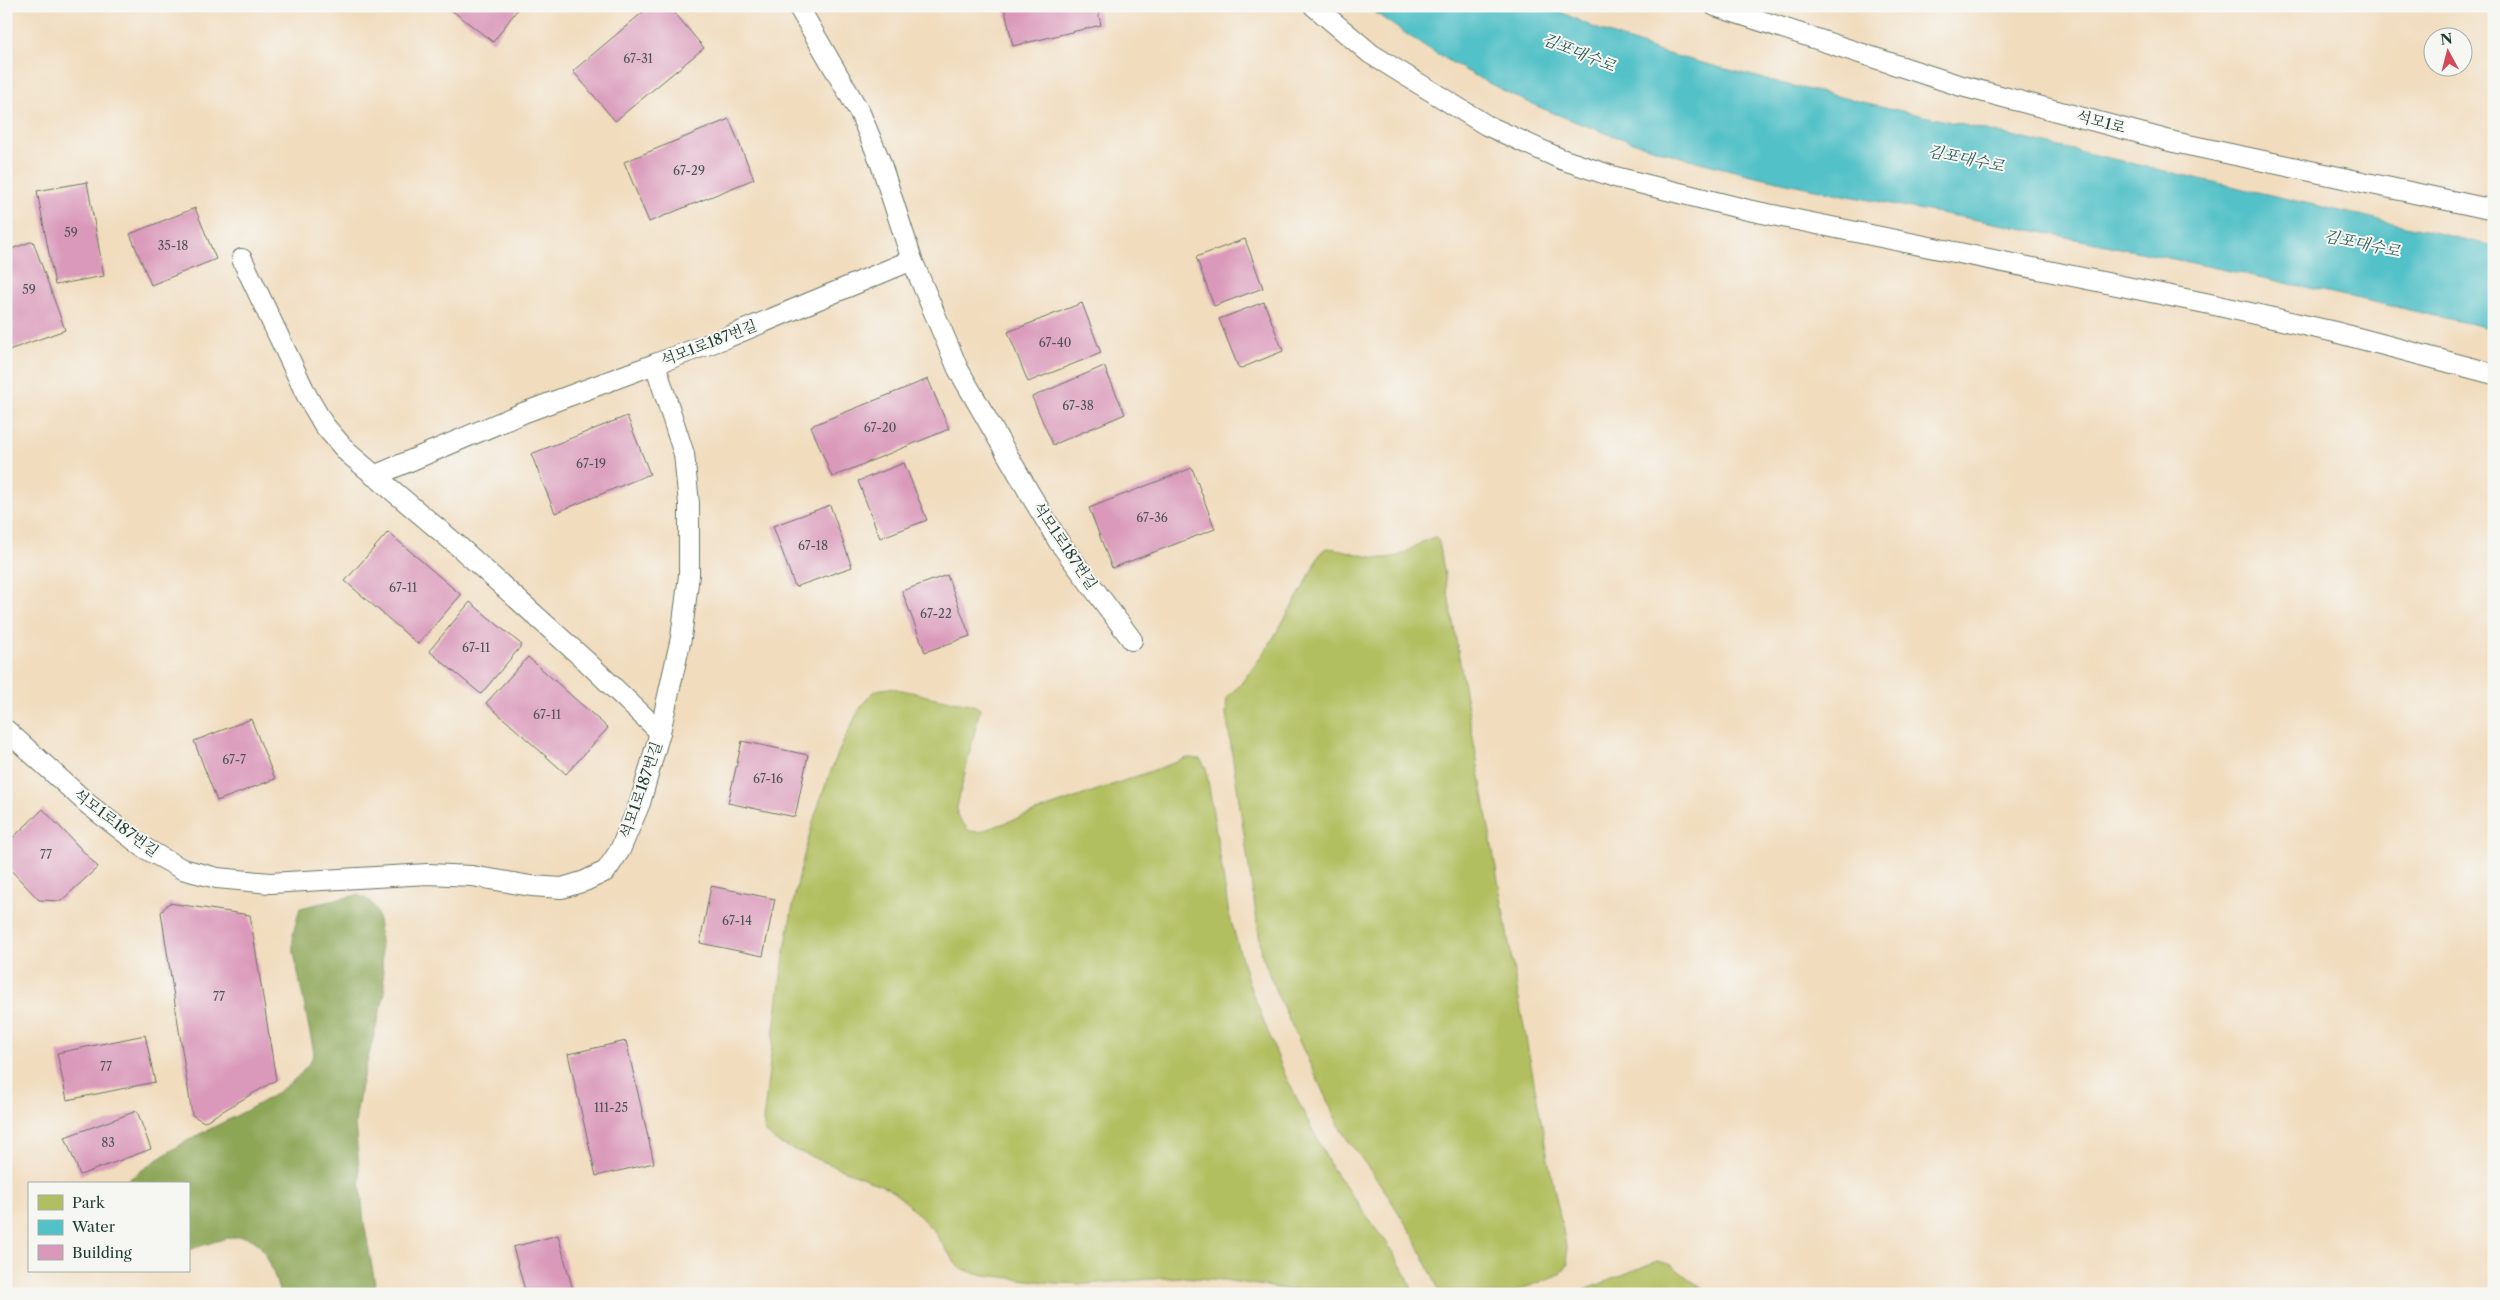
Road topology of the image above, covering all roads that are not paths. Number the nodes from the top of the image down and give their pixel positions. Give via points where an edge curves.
1 (798, 6) edge
2 (1314, 6) edge
3 (1715, 6) edge
4 (2494, 210) edge
5 (242, 259) dead end
6 (912, 260) junction
7 (655, 364) junction
8 (2494, 374) edge
9 (374, 476) junction
10 (1132, 640) dead end
11 (6, 730) edge
12 (660, 732) junction

1 - 6 lane, 석모1로187번길 via 860,113 880,161
2 - 8 lane via 1371,54 1486,125 1561,159 1615,177 1748,210 2335,332
3 - 4 lane, 석모1로 via 1958,85 2174,142
5 - 9 lane via 311,404 348,453
6 - 7 lane, 석모1로187번길
6 - 10 lane, 석모1로187번길 via 958,369 1025,486 1059,542
7 - 9 lane via 523,413
7 - 12 lane, 석모1로187번길 via 684,454 689,504 688,575 681,638
9 - 12 lane via 456,544
11 - 12 lane, 석모1로187번길 via 89,805 146,850 182,869 217,878 270,883 428,874 472,876 562,888 586,882 606,871 620,850 640,803

